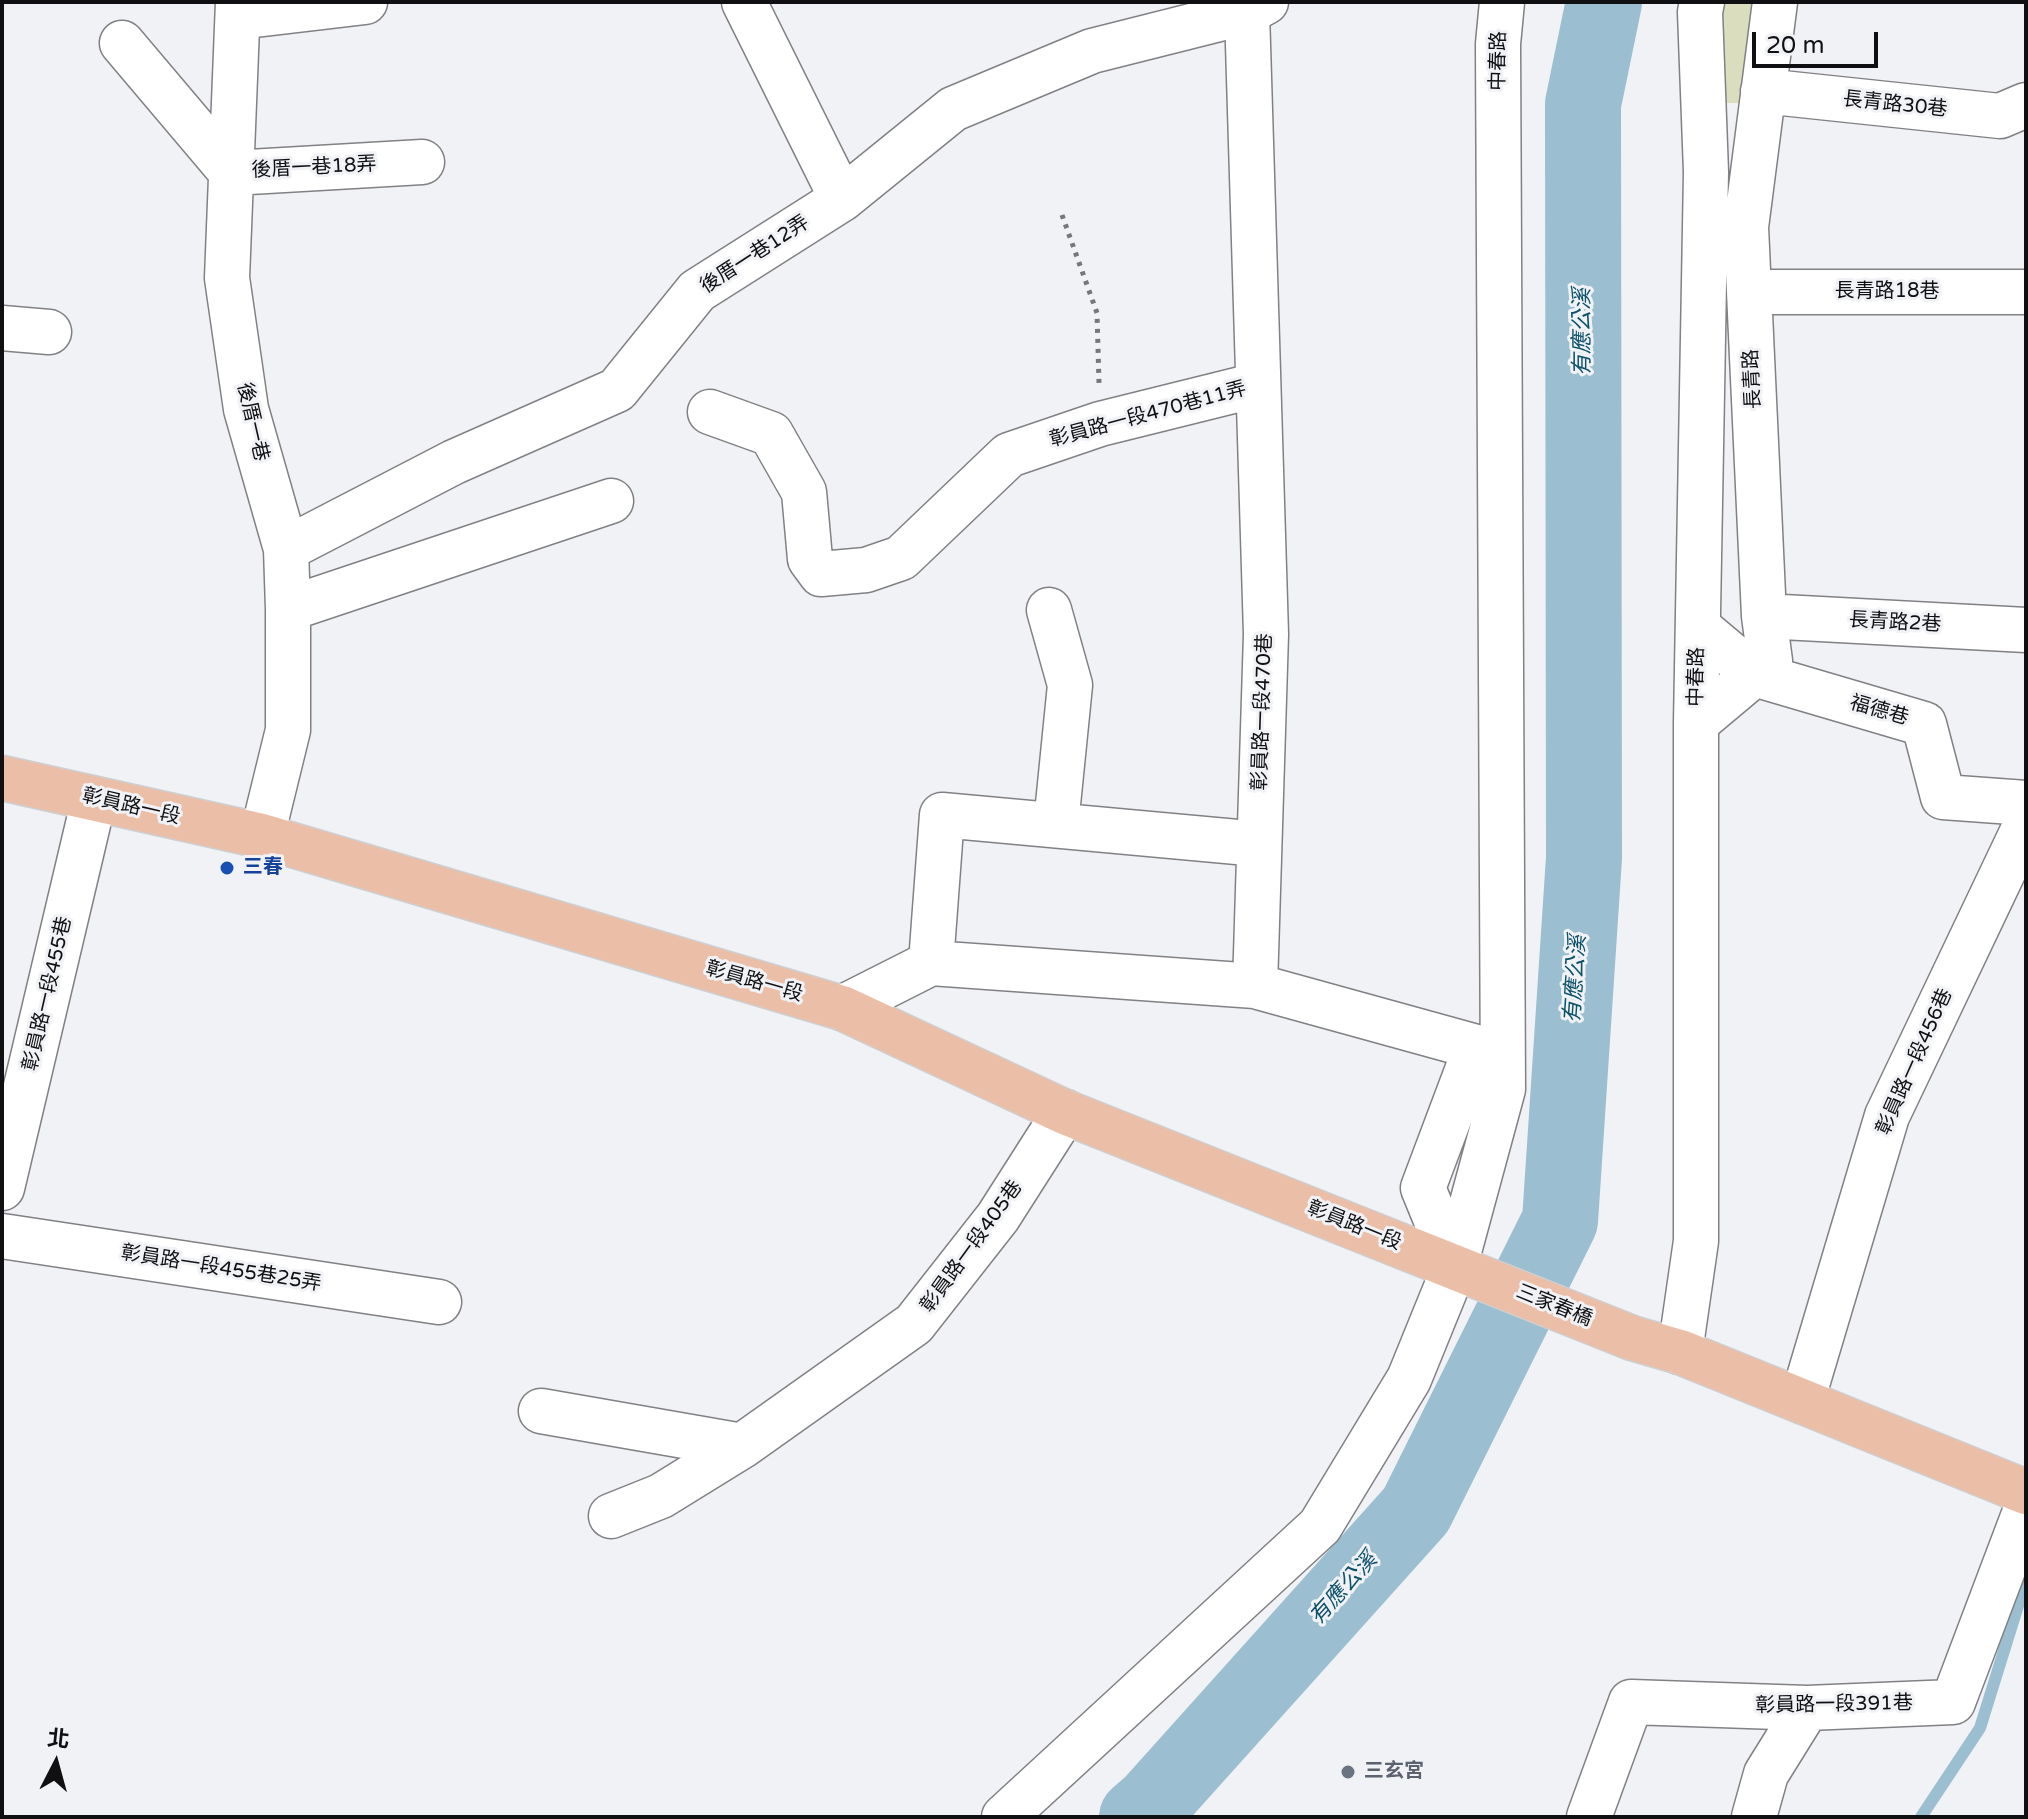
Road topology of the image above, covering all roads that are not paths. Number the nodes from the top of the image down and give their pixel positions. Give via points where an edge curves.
1 (365, 2) edge
2 (744, 2) edge
3 (1502, 2) edge
4 (1702, 2) edge
5 (1775, 2) edge
6 (1256, 7) edge
7 (238, 10) edge
8 (1171, 16) edge
9 (122, 43) dead end
10 (1763, 91) junction
11 (2026, 105) edge
12 (422, 162) dead end
13 (232, 173) junction
14 (842, 199) junction
15 (1749, 292) junction
16 (2026, 292) edge
17 (2, 328) edge
18 (49, 332) dead end
19 (1257, 385) junction
20 (710, 412) dead end
21 (611, 501) dead end
22 (286, 549) junction
23 (288, 609) junction
24 (1049, 610) dead end
25 (1764, 616) junction
26 (1698, 627) junction
27 (2026, 630) edge
28 (1754, 674) junction
29 (1696, 723) junction
30 (2, 778) edge
31 (94, 799) junction
32 (2026, 803) edge
33 (1056, 824) junction
34 (2026, 824) edge
35 (262, 836) junction
36 (1259, 844) junction
37 (931, 963) junction
38 (1255, 986) junction
39 (842, 1008) junction
40 (1065, 1112) junction
41 (2, 1188) edge
42 (2, 1236) edge
43 (1466, 1270) junction
44 (439, 1302) dead end
45 (1680, 1352) junction
46 (1802, 1401) junction
47 (541, 1411) dead end
48 (742, 1446) junction
49 (2026, 1492) edge
50 (2026, 1509) edge
51 (611, 1516) dead end
52 (1807, 1708) junction
53 (1004, 1817) edge
54 (1589, 1817) edge
55 (1754, 1817) edge

1 - 7 street
2 - 14 street
3 - 43 street, 中春路 via 1498,59 1503,1089
4 - 26 street, 中春路 via 1706,172
5 - 10 street, 長青路
6 - 8 street, 後厝一巷12弄
6 - 19 street, 彰員路一段470巷
7 - 13 street, 後厝一巷
8 - 14 street, 後厝一巷12弄 via 953,109
9 - 13 street, 後厝一巷18弄
10 - 11 street, 長青路30巷 via 2000,116
10 - 15 street, 長青路 via 1746,227
12 - 13 street, 後厝一巷18弄
13 - 22 street, 後厝一巷 via 227,278 243,394
14 - 22 street, 後厝一巷12弄 via 697,291 617,390 454,462
15 - 16 street, 長青路18巷
15 - 25 street, 長青路
17 - 18 street
19 - 20 street, 彰員路一段470巷11弄 via 1100,424 1009,455 901,558 866,570 821,574 810,559 804,492 771,434
19 - 36 street, 彰員路一段470巷 via 1266,634
21 - 23 street
22 - 23 street, 後厝一巷
23 - 35 street, 後厝一巷 via 288,730
24 - 33 street via 1070,685
25 - 27 street, 長青路2巷
25 - 28 street, 長青路 via 1770,661
26 - 28 street, 福德巷
26 - 29 street, 中春路
28 - 29 street, 長青路
28 - 32 street, 福德巷 via 1924,724 1943,797
29 - 45 street, 中春路 via 1696,1241
30 - 31 main road, 彰員路一段
31 - 35 main road, 彰員路一段
31 - 41 street, 彰員路一段455巷
33 - 36 street
33 - 37 street via 942,815
34 - 46 street, 彰員路一段456巷 via 1887,1116
35 - 39 main road, 彰員路一段
36 - 38 street, 彰員路一段470巷
37 - 38 street
37 - 39 street
38 - 43 street via 1476,1047 1423,1188
39 - 40 main road, 彰員路一段
40 - 43 main road, 彰員路一段
40 - 48 street, 彰員路一段405巷 via 998,1217 914,1324
42 - 44 street, 彰員路一段455巷25弄
43 - 45 main road, 三家春橋 via 1632,1338
43 - 53 street, 中春路 via 1409,1379 1320,1526
45 - 46 main road
46 - 49 main road
47 - 48 street
48 - 51 street, 彰員路一段405巷 via 661,1496
50 - 52 street, 彰員路一段391巷 via 1953,1702
52 - 54 street, 彰員路一段391巷 via 1631,1702
52 - 55 street via 1766,1774

